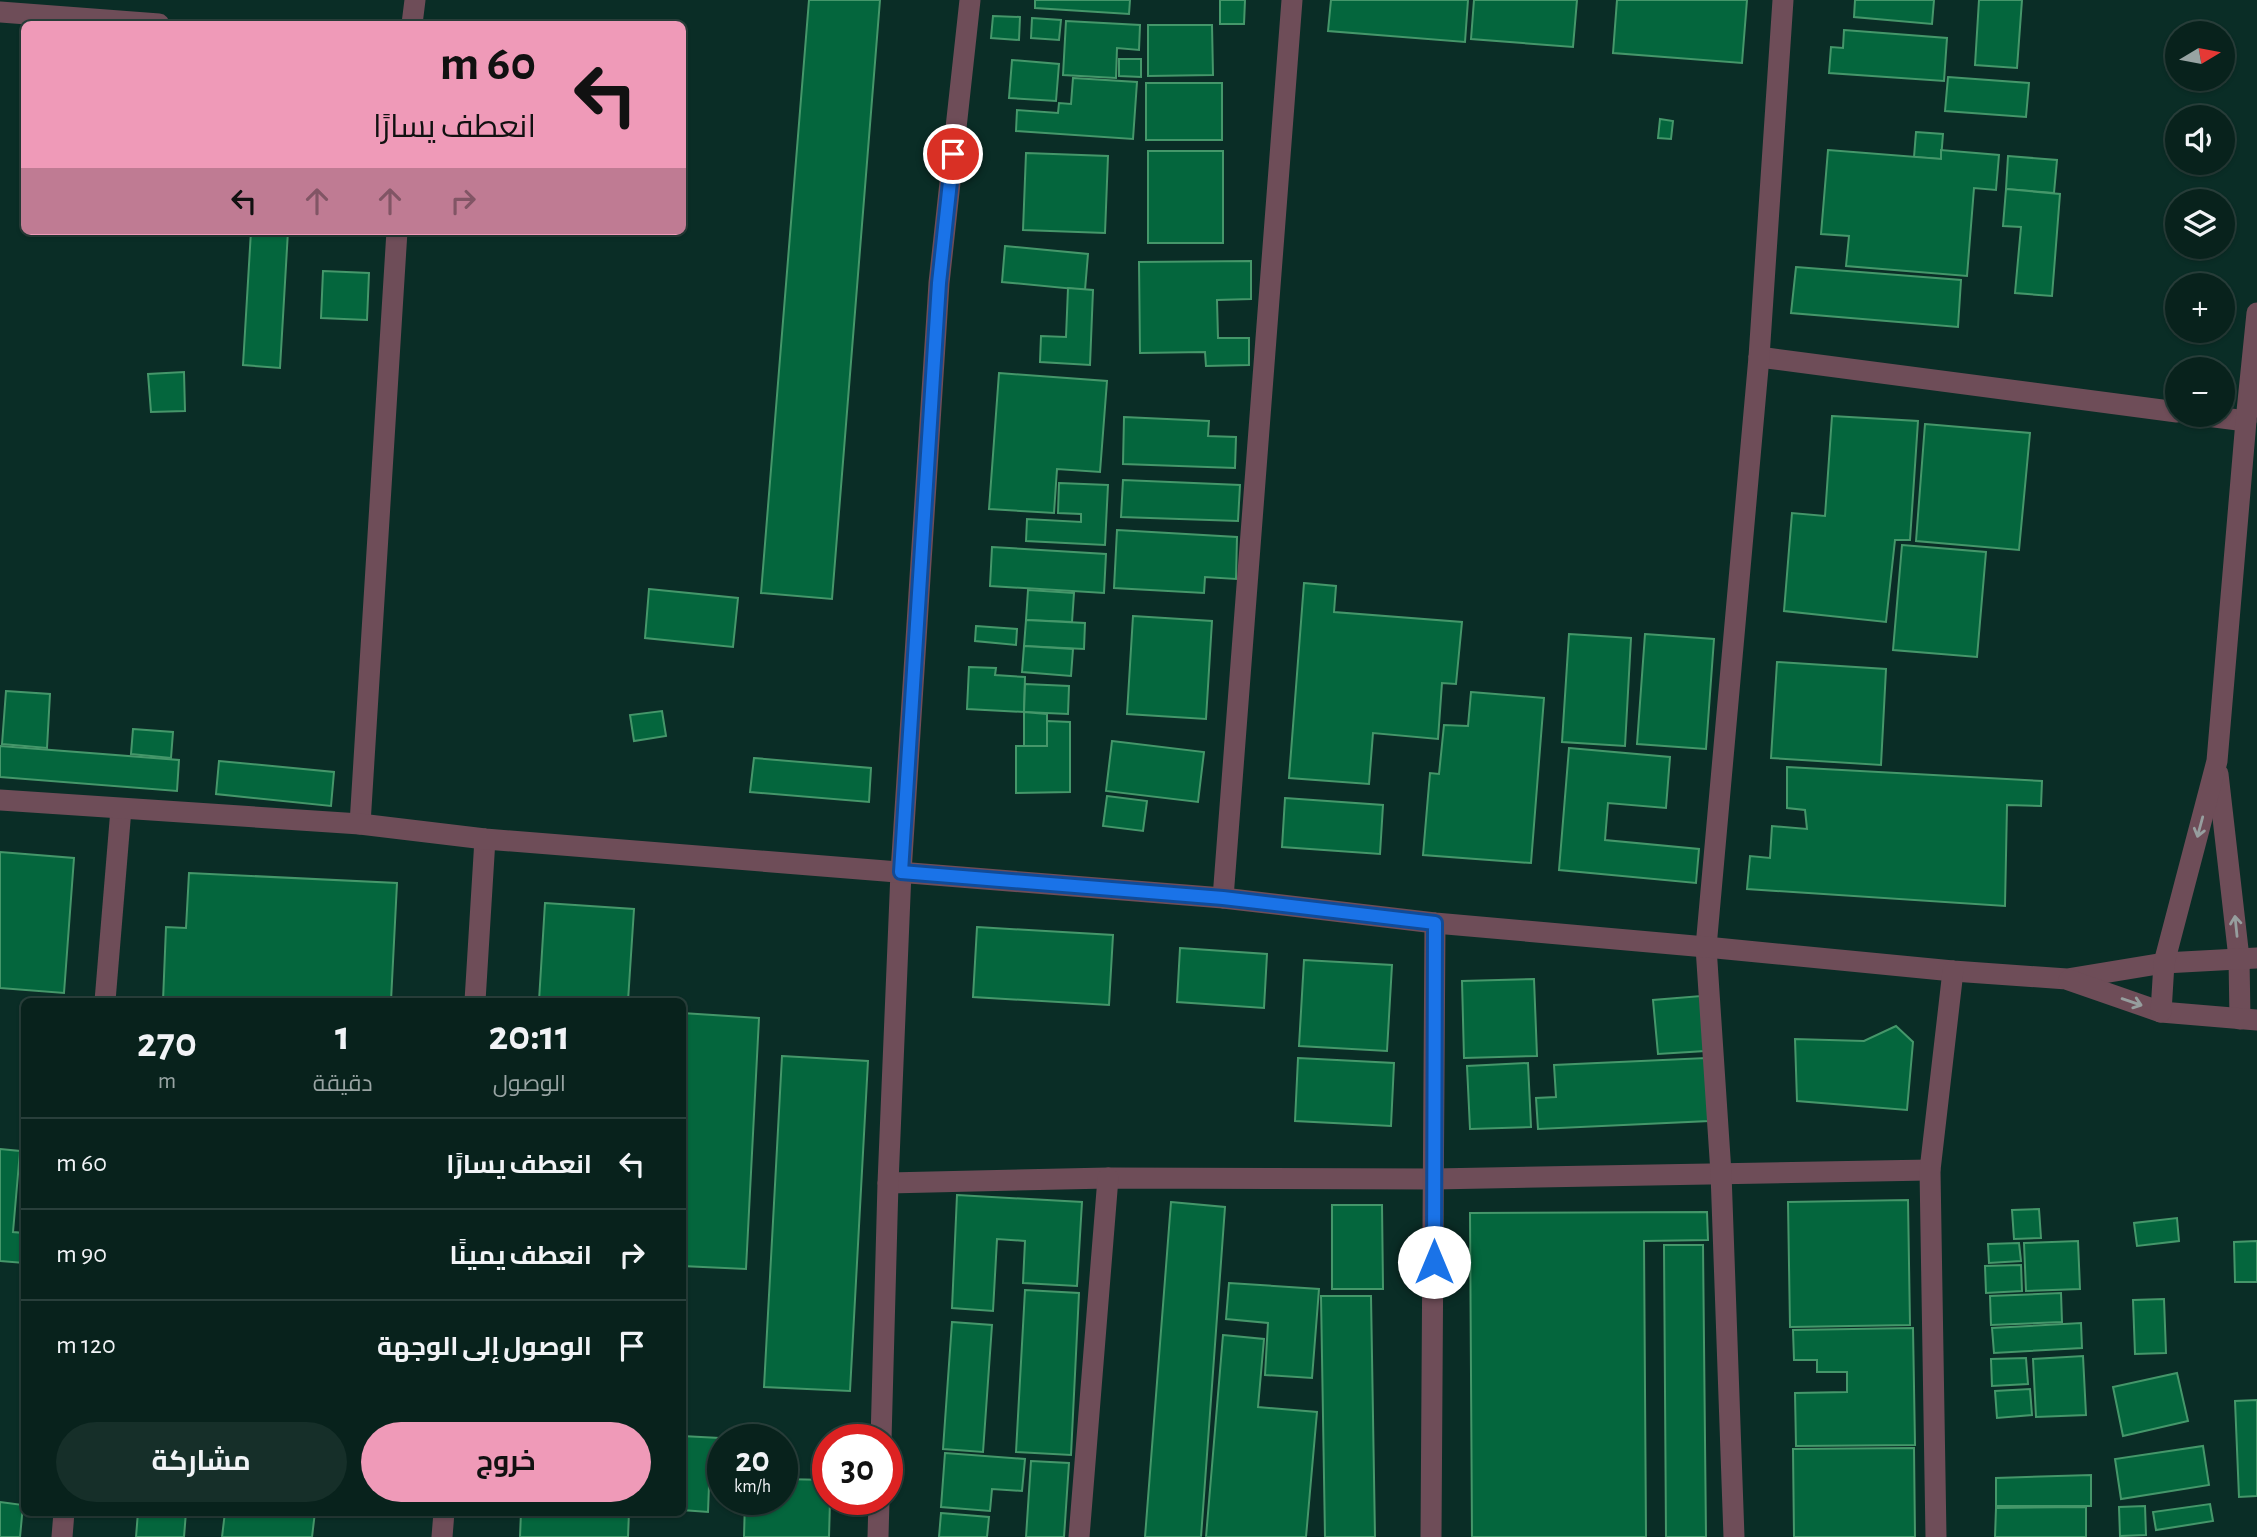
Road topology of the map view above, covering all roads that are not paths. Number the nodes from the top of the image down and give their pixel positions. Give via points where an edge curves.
1 (415, 0) edge
2 (970, 0) edge
3 (1292, 0) edge
4 (1783, 0) edge
5 (0, 12) edge
6 (119, 21) edge
7 (412, 21) edge
8 (397, 235) edge
9 (2257, 313) edge
10 (1759, 357) junction
11 (2165, 410) edge
12 (2235, 420) edge
13 (2246, 421) junction
14 (2217, 761) junction
15 (0, 800) edge
16 (121, 809) junction
17 (360, 824) junction
18 (485, 839) junction
19 (901, 872) junction
20 (1223, 898) junction
21 (1435, 923) junction
22 (1706, 947) junction
23 (2248, 958) edge
24 (2164, 964) junction
25 (1953, 971) junction
26 (2067, 979) junction
27 (105, 998) edge
28 (475, 998) edge
29 (2161, 1012) junction
30 (2249, 1020) edge
31 (1930, 1170) junction
32 (1721, 1172) junction
33 (1108, 1178) junction
34 (1434, 1179) junction
35 (888, 1184) junction
36 (881, 1424) edge
37 (879, 1515) edge
38 (64, 1516) edge
39 (444, 1516) edge
40 (62, 1537) edge
41 (442, 1537) edge
42 (878, 1537) edge
43 (1079, 1537) edge
44 (1431, 1537) edge
45 (1734, 1537) edge
46 (1936, 1537) edge

1 - 7 street
2 - 19 street via 939,283
3 - 20 street
4 - 10 street
5 - 6 street
8 - 17 street
9 - 13 street
10 - 11 street
10 - 22 street
12 - 13 street
13 - 14 street
23 -> 14 street
14 -> 24 street
15 - 16 street
16 - 17 street
16 - 27 street
17 - 18 street
18 - 19 street
18 - 28 street
19 - 20 street
19 - 35 street
20 - 21 street
21 - 22 street
21 - 34 street
22 - 25 street
22 - 32 street
23 - 24 street
23 - 30 street
24 - 26 street
24 - 29 street
25 - 26 street
25 - 31 street
26 -> 29 street
29 - 30 street
31 - 32 street
31 - 46 street
32 - 34 street
32 - 45 street
33 - 34 street
33 - 35 street
33 - 43 street
34 - 44 street
35 - 36 street
37 - 42 street
38 - 40 street
39 - 41 street

